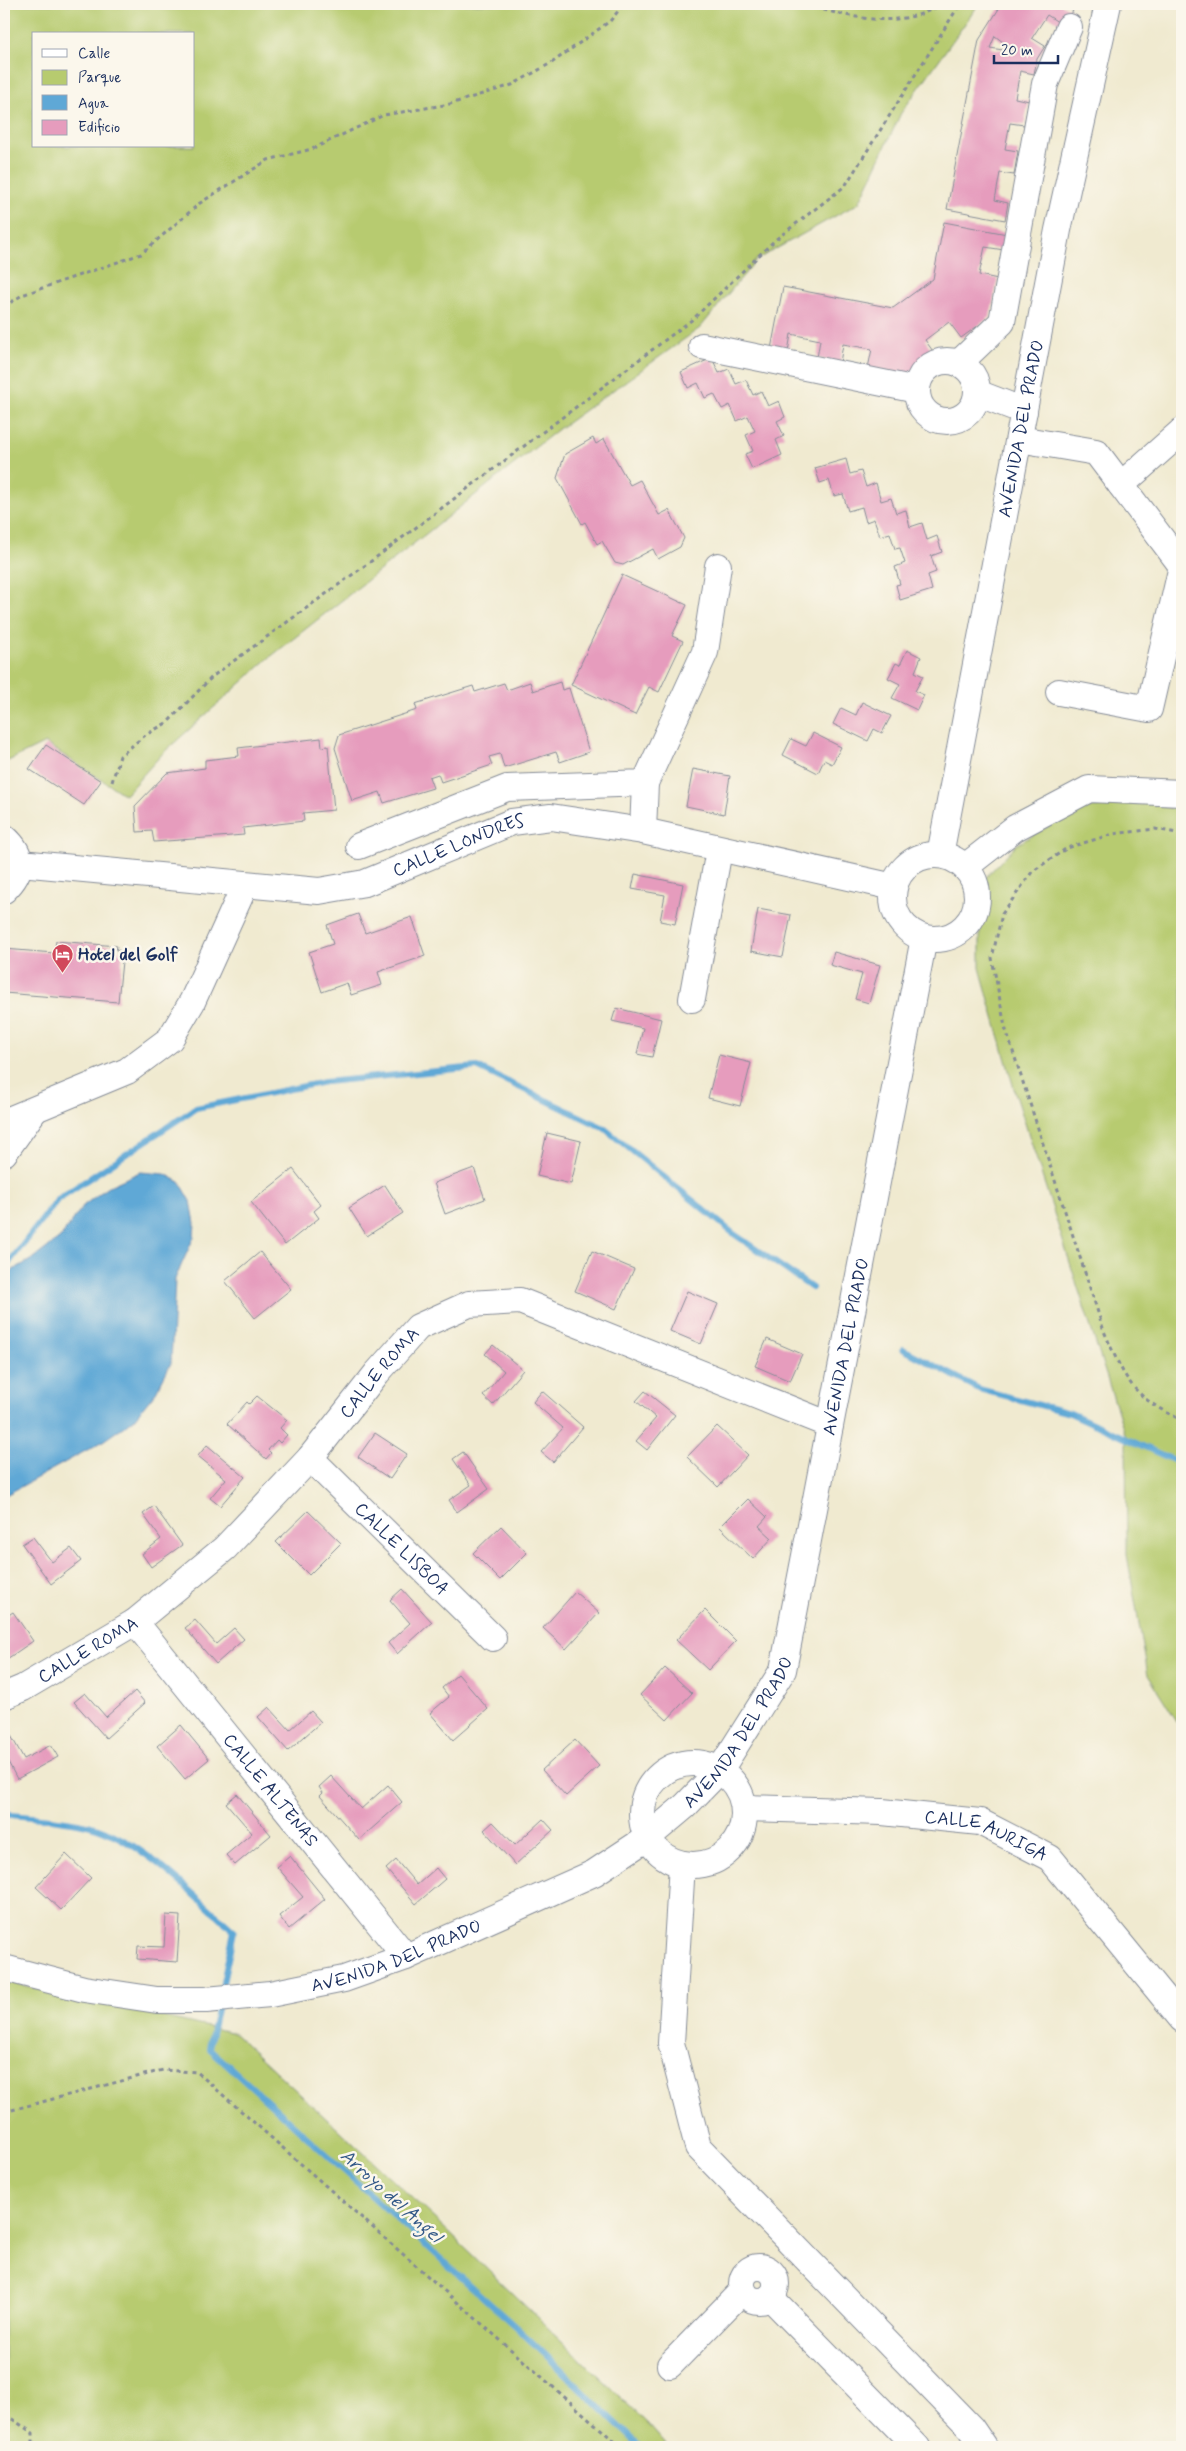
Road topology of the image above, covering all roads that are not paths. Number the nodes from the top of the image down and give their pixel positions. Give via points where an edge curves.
1 (1108, 4) edge
2 (1070, 27) dead end
3 (702, 346) dead end
4 (959, 363) junction
5 (917, 390) junction
6 (977, 393) junction
7 (1024, 411) junction
8 (1182, 431) edge
9 (1019, 439) junction
10 (1121, 485) junction
11 (718, 566) dead end
12 (1182, 566) edge
13 (1059, 692) dead end
14 (645, 783) junction
15 (1182, 793) edge
16 (643, 831) junction
17 (4, 837) edge
18 (359, 846) dead end
19 (719, 850) junction
20 (940, 855) junction
21 (20, 863) junction
22 (965, 867) junction
23 (245, 885) junction
24 (894, 887) junction
25 (4, 890) edge
26 (924, 938) junction
27 (692, 999) dead end
28 (34, 1110) junction
29 (4, 1122) edge
30 (4, 1153) edge
31 (830, 1425) junction
32 (310, 1458) junction
33 (135, 1622) junction
34 (493, 1638) dead end
35 (4, 1696) edge
36 (720, 1770) junction
37 (744, 1808) junction
38 (647, 1838) junction
39 (682, 1864) junction
40 (406, 1957) junction
41 (4, 1968) edge
42 (1182, 2019) edge
43 (670, 2365) dead end
44 (917, 2447) edge
45 (984, 2447) edge

1 - 7 street, AVENIDA DEL PRADO via 1058,230
2 - 4 street via 1045,84 1002,322
3 - 5 street
4 - 5 street via 945,361 931,366 921,376
4 - 6 street via 972,376
5 - 6 street via 922,408 936,420 955,421 971,410
6 - 7 street
7 - 9 street, AVENIDA DEL PRADO
8 - 10 street
9 - 10 street via 1096,452
9 - 20 street, AVENIDA DEL PRADO
10 - 12 street
11 - 14 street via 704,652
12 - 13 street via 1149,709
14 - 16 street
14 - 18 street via 507,788
15 - 22 street via 1088,789 1015,828
16 - 19 street, CALLE LONDRES
16 - 23 street, CALLE LONDRES via 551,817 512,822 365,883 319,891
17 - 21 street via 14,846
19 - 24 street, CALLE LONDRES
19 - 27 street
20 - 22 street
20 - 24 street via 920,857 914,861 903,869
21 - 23 street, CALLE LONDRES
21 - 25 street via 15,879
22 - 26 street via 975,883 977,901 972,918 959,931 942,938
23 - 28 street via 192,1002 170,1039 127,1071
24 - 26 street via 893,898 899,919 914,934
26 - 31 street, AVENIDA DEL PRADO
28 - 29 street
28 - 30 street
31 - 32 street, CALLE ROMA via 520,1301 469,1304 418,1328 377,1373
31 - 36 street, AVENIDA DEL PRADO via 783,1670
32 - 33 street, CALLE ROMA via 225,1548
32 - 34 street, CALLE LISBOA
33 - 35 street, CALLE ROMA
33 - 40 street, CALLE ALTENAS
36 - 37 street via 740,1793
36 - 38 street, AVENIDA DEL PRADO
36 - 38 street via 688,1763 658,1777 642,1806
37 - 39 street via 738,1839 727,1852 714,1861
37 - 42 street, CALLE AURIGA via 882,1812 980,1822 1050,1858
38 - 39 street via 668,1859
38 - 40 street, AVENIDA DEL PRADO via 594,1873
39 - 45 street via 671,2043 698,2147 971,2428
40 - 41 street, AVENIDA DEL PRADO via 344,1979 270,1994 206,2000 157,2000 84,1989
43 - 44 street via 743,2290 752,2300 770,2297

